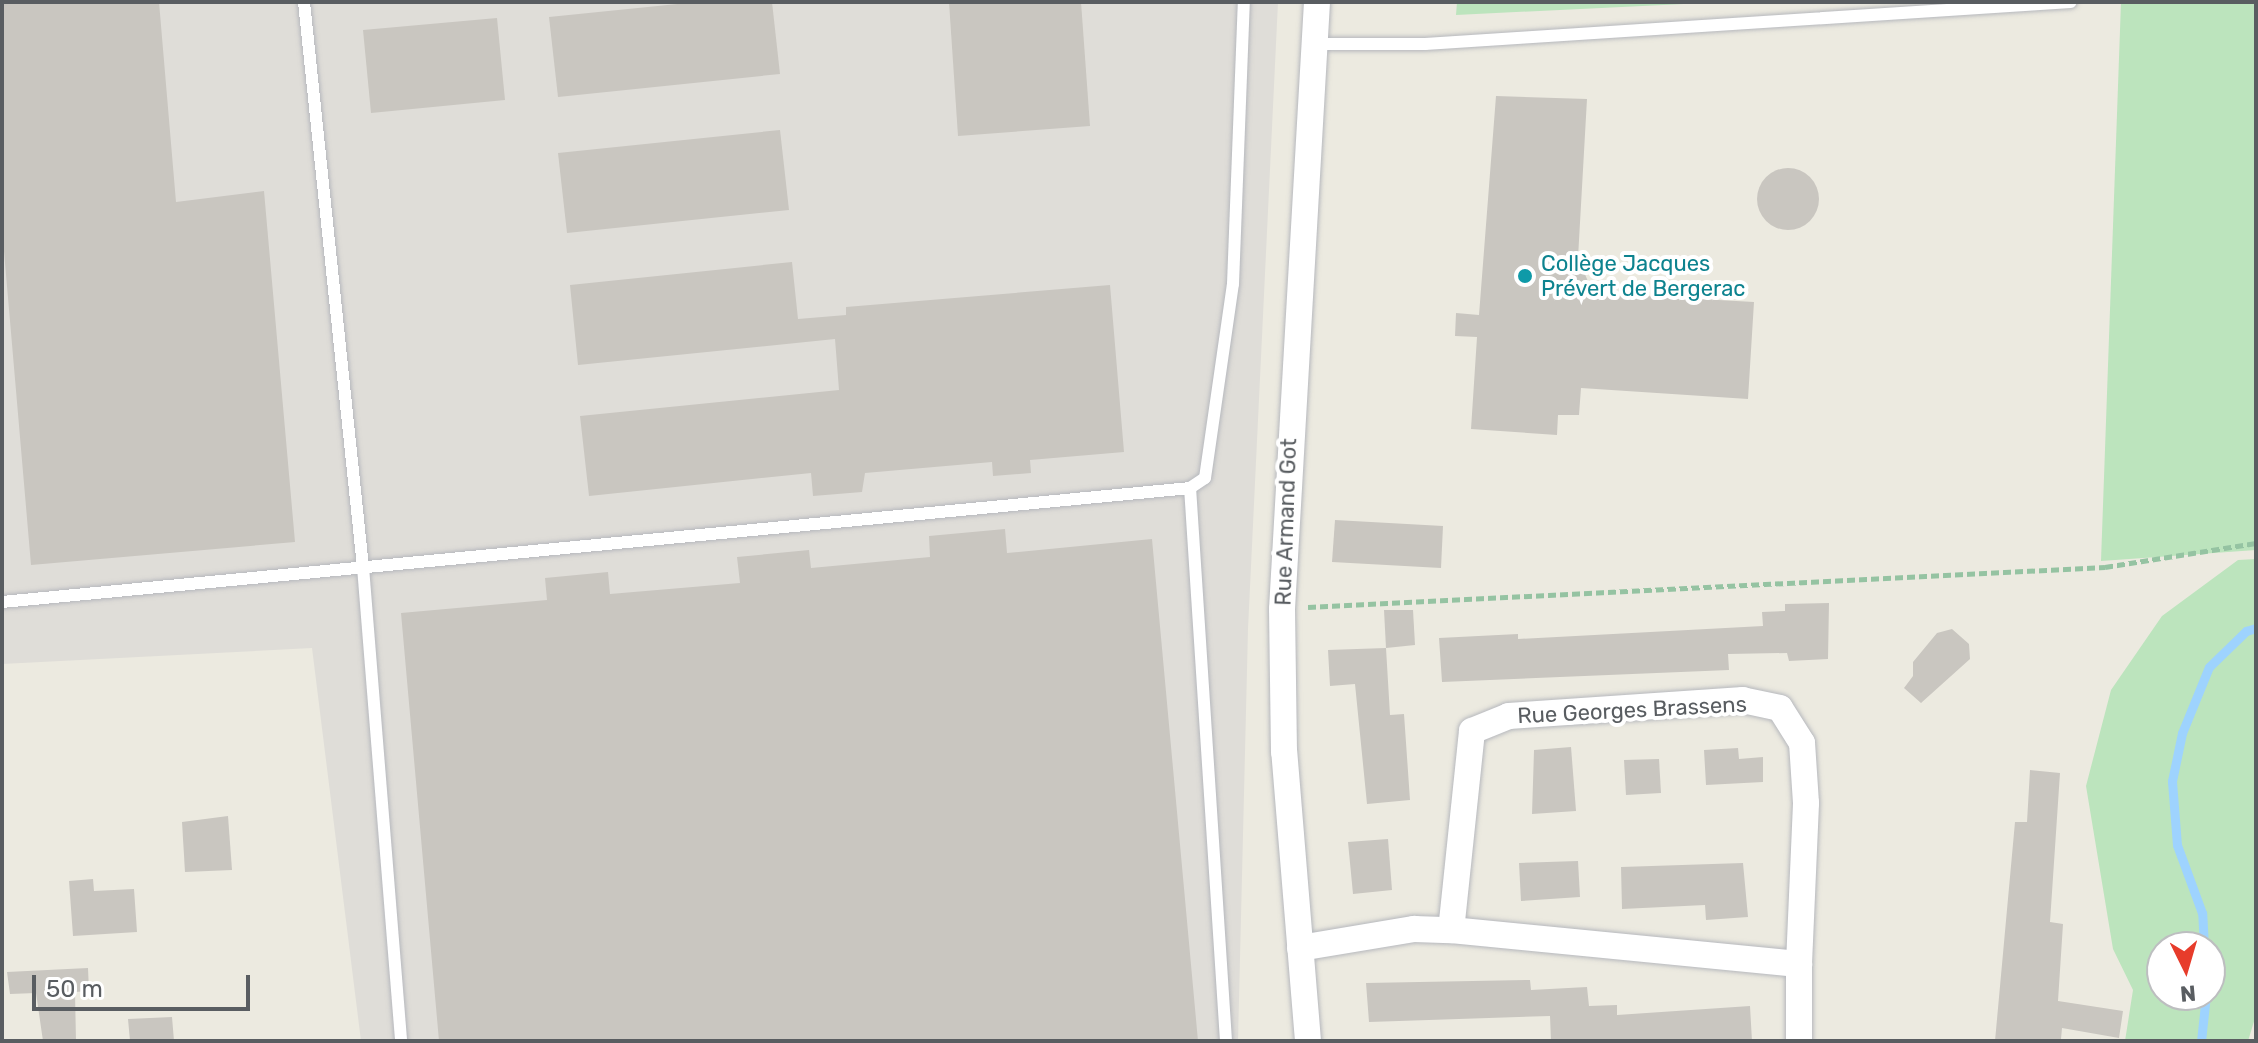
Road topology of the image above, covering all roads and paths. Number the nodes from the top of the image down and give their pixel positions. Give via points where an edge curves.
1 (304, 2) edge
2 (1244, 2) edge
3 (1317, 2) edge
4 (2071, 2) edge
5 (1315, 44) junction
6 (1190, 488) junction
7 (2256, 543) edge
8 (363, 567) junction
9 (2, 602) edge
10 (1282, 609) junction
11 (1451, 930) junction
12 (1300, 948) junction
13 (1799, 964) junction
14 (401, 1041) edge
15 (1226, 1041) edge
16 (1308, 1041) edge
17 (1799, 1041) edge

1 - 8 lane
2 - 6 lane via 1233,284 1205,478
3 - 5 street, Rue Armand Got
4 - 5 lane via 1454,42
5 - 10 street, Rue Armand Got
6 - 8 lane
6 - 15 lane
7 - 10 path via 2105,567
8 - 9 lane
8 - 14 lane
10 - 12 street, Rue Armand Got via 1284,752
11 - 12 street via 1414,929
11 - 13 street
11 - 13 street, Rue Georges Brassens via 1472,731 1509,716 1743,700 1780,708 1802,743 1806,803
12 - 16 street, Rue Armand Got
13 - 17 street, Rue Georges Brassens

